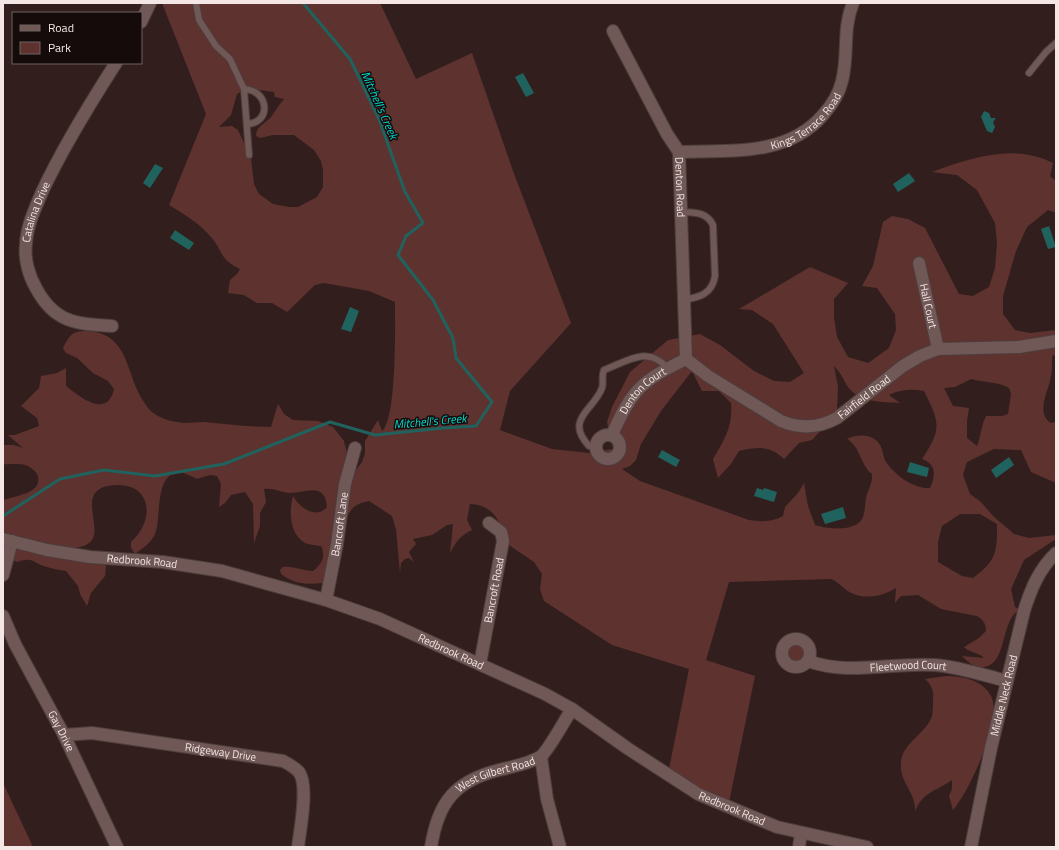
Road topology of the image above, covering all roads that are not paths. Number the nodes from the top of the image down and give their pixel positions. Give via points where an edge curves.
1 (150, 3) edge
2 (196, 3) edge
3 (853, 3) edge
4 (142, 20) edge
5 (613, 31) dead end
6 (1056, 43) edge
7 (115, 64) edge
8 (1029, 73) dead end
9 (244, 89) junction
10 (247, 124) junction
11 (678, 152) junction
12 (249, 155) dead end
13 (680, 212) junction
14 (919, 263) dead end
15 (684, 300) junction
16 (112, 326) dead end
17 (1056, 341) edge
18 (938, 349) junction
19 (686, 359) junction
20 (668, 368) junction
21 (612, 435) junction
22 (596, 446) junction
23 (355, 448) dead end
24 (489, 524) dead end
25 (7, 540) edge
26 (1056, 553) edge
27 (3, 575) edge
28 (326, 600) junction
29 (3, 616) edge
30 (808, 661) dead end
31 (480, 664) junction
32 (1007, 681) junction
33 (572, 709) junction
34 (64, 736) junction
35 (541, 757) junction
36 (801, 833) junction
37 (117, 847) edge
38 (298, 847) edge
39 (431, 847) edge
40 (560, 847) edge
41 (798, 847) edge
42 (867, 847) edge
43 (970, 847) edge

1 - 4 street
2 - 9 lane via 199,20 216,46 230,59
3 - 11 street, Kings Terrace Road via 846,24 842,81 831,106 814,125 800,135 772,146
5 - 11 street, Denton Road
6 - 8 lane
7 - 16 street, Catalina Drive via 54,168 30,220 25,245 26,262 32,282 51,311 75,323
9 - 10 lane
9 - 10 lane via 258,93 264,104 261,119
10 - 12 lane
11 - 13 street, Denton Road
13 - 15 street, Denton Road
13 - 15 lane via 703,214 710,218 714,225 714,284 700,297
14 - 18 street, Hall Court
15 - 19 street, Denton Road
17 - 18 street, Fairfield Road via 1018,347
18 - 19 street, Fairfield Road via 903,366 837,418 809,428 781,421 708,376
19 - 20 street, Denton Court
20 - 21 street, Denton Court via 638,388 628,401
20 - 22 lane via 662,362 638,355 604,370 602,388 580,420 583,440 589,446
21 - 22 street via 601,436
21 - 22 street via 621,444 617,456 605,458 598,453
23 - 28 street, Bancroft Lane via 345,484
24 - 31 street, Bancroft Road via 501,532 503,541
25 - 27 street
25 - 28 street, Redbrook Road via 90,558 163,562 222,571
26 - 32 street, Middle Neck Road via 1038,574 1030,590
28 - 31 street, Redbrook Road via 380,619
29 - 34 street, Gay Drive
30 - 32 street, Fleetwood Court via 838,668 948,666
31 - 33 street, Redbrook Road
32 - 43 street, Middle Neck Road
33 - 35 street, West Gilbert Road
33 - 36 street, Redbrook Road via 698,794 760,821
34 - 37 street, Gay Drive
34 - 38 street, Ridgeway Drive via 92,733 283,761 300,773 304,787
35 - 39 street, West Gilbert Road via 486,773 458,787 443,808
35 - 40 street via 547,799
36 - 41 street
36 - 42 street, Redbrook Road

